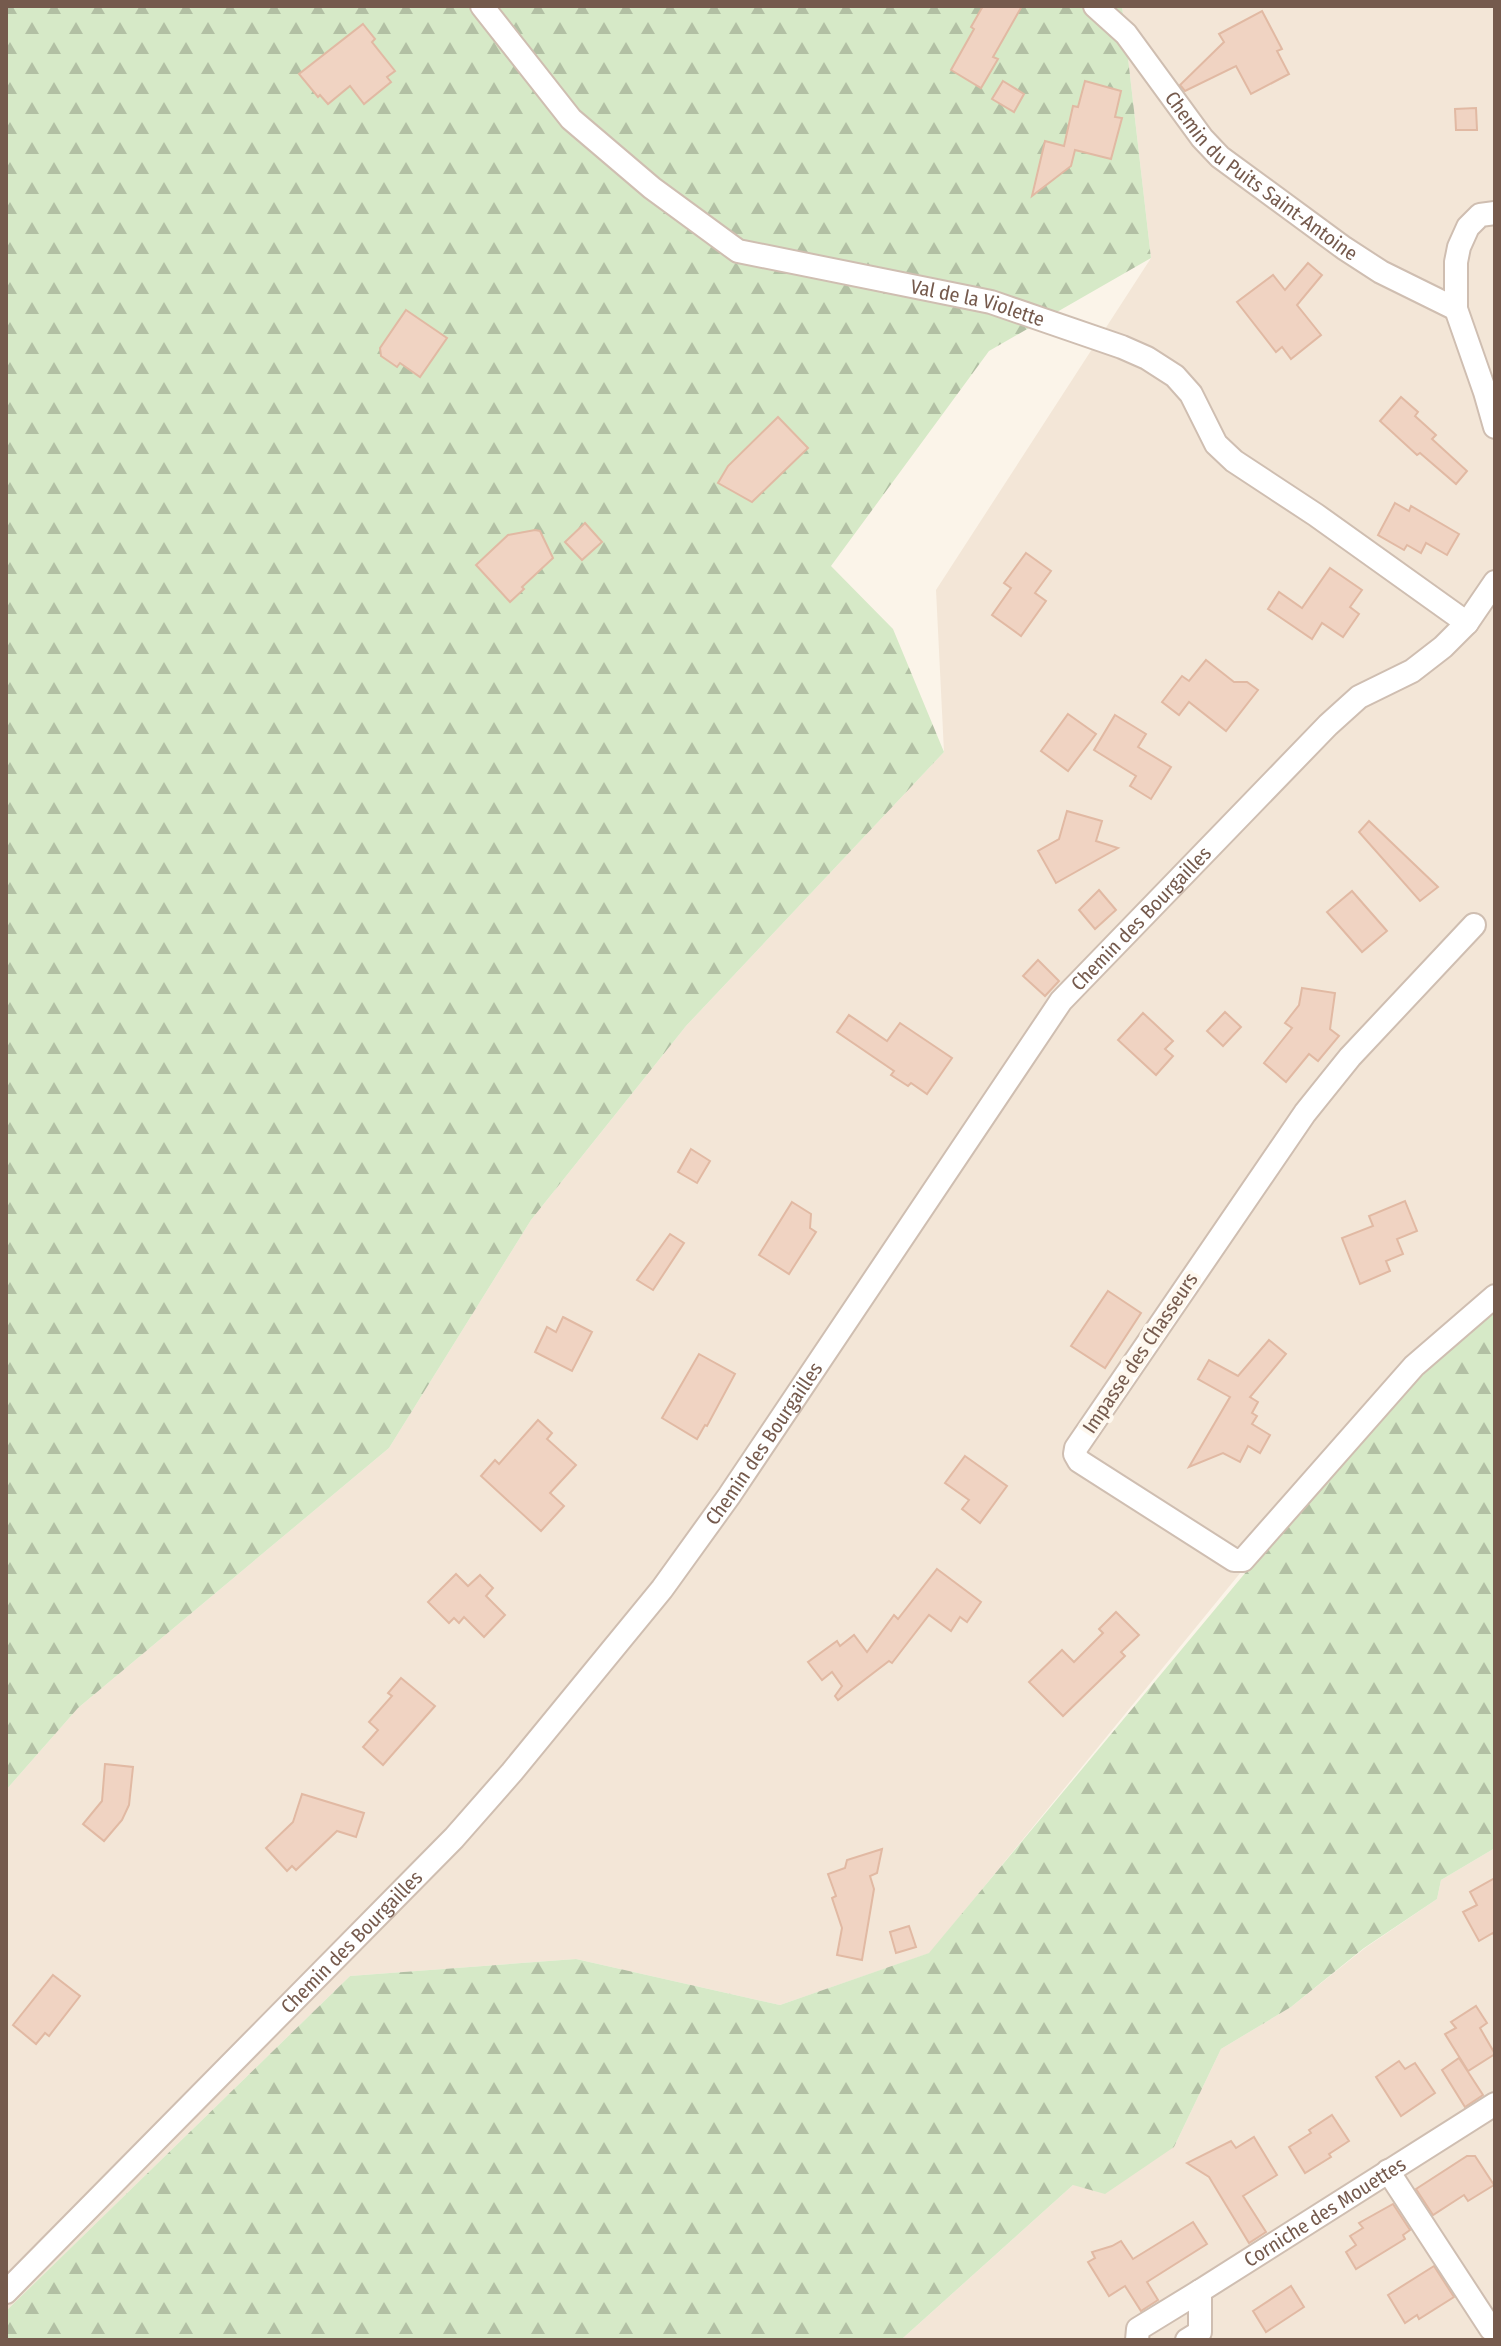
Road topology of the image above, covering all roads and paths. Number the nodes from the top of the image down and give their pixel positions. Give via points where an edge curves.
1 (482, 6) edge
2 (1095, 6) edge
3 (1495, 213) edge
4 (1456, 309) junction
5 (1495, 427) edge
6 (1495, 582) edge
7 (1467, 623) junction
8 (1474, 925) dead end
9 (1495, 1296) edge
10 (1495, 2104) edge
11 (1388, 2171) junction
12 (1200, 2291) junction
13 (6, 2292) edge
14 (1491, 2332) edge
15 (1137, 2340) edge
16 (1187, 2340) edge

1 - 7 street, Val de la Violette via 571,119 738,251 991,302 1147,358 1191,394 1216,444 1234,461
2 - 4 street, Chemin du Puits Saint-Antoine via 1126,34 1220,157 1381,272
3 - 4 street via 1480,215 1459,247
4 - 5 street
6 - 7 street, Chemin des Bourgailles
7 - 13 street, Chemin des Bourgailles via 1412,671 1359,697 1328,725 1061,1001 729,1496 573,1700 454,1838
8 - 9 street, Impasse des Chasseurs via 1305,1113 1075,1454 1234,1560 1243,1560 1414,1366
10 - 11 street, Corniche des Mouettes
11 - 12 street, Corniche des Mouettes
11 - 14 street
12 - 15 street, Corniche des Mouettes via 1138,2329
12 - 16 street via 1200,2332

